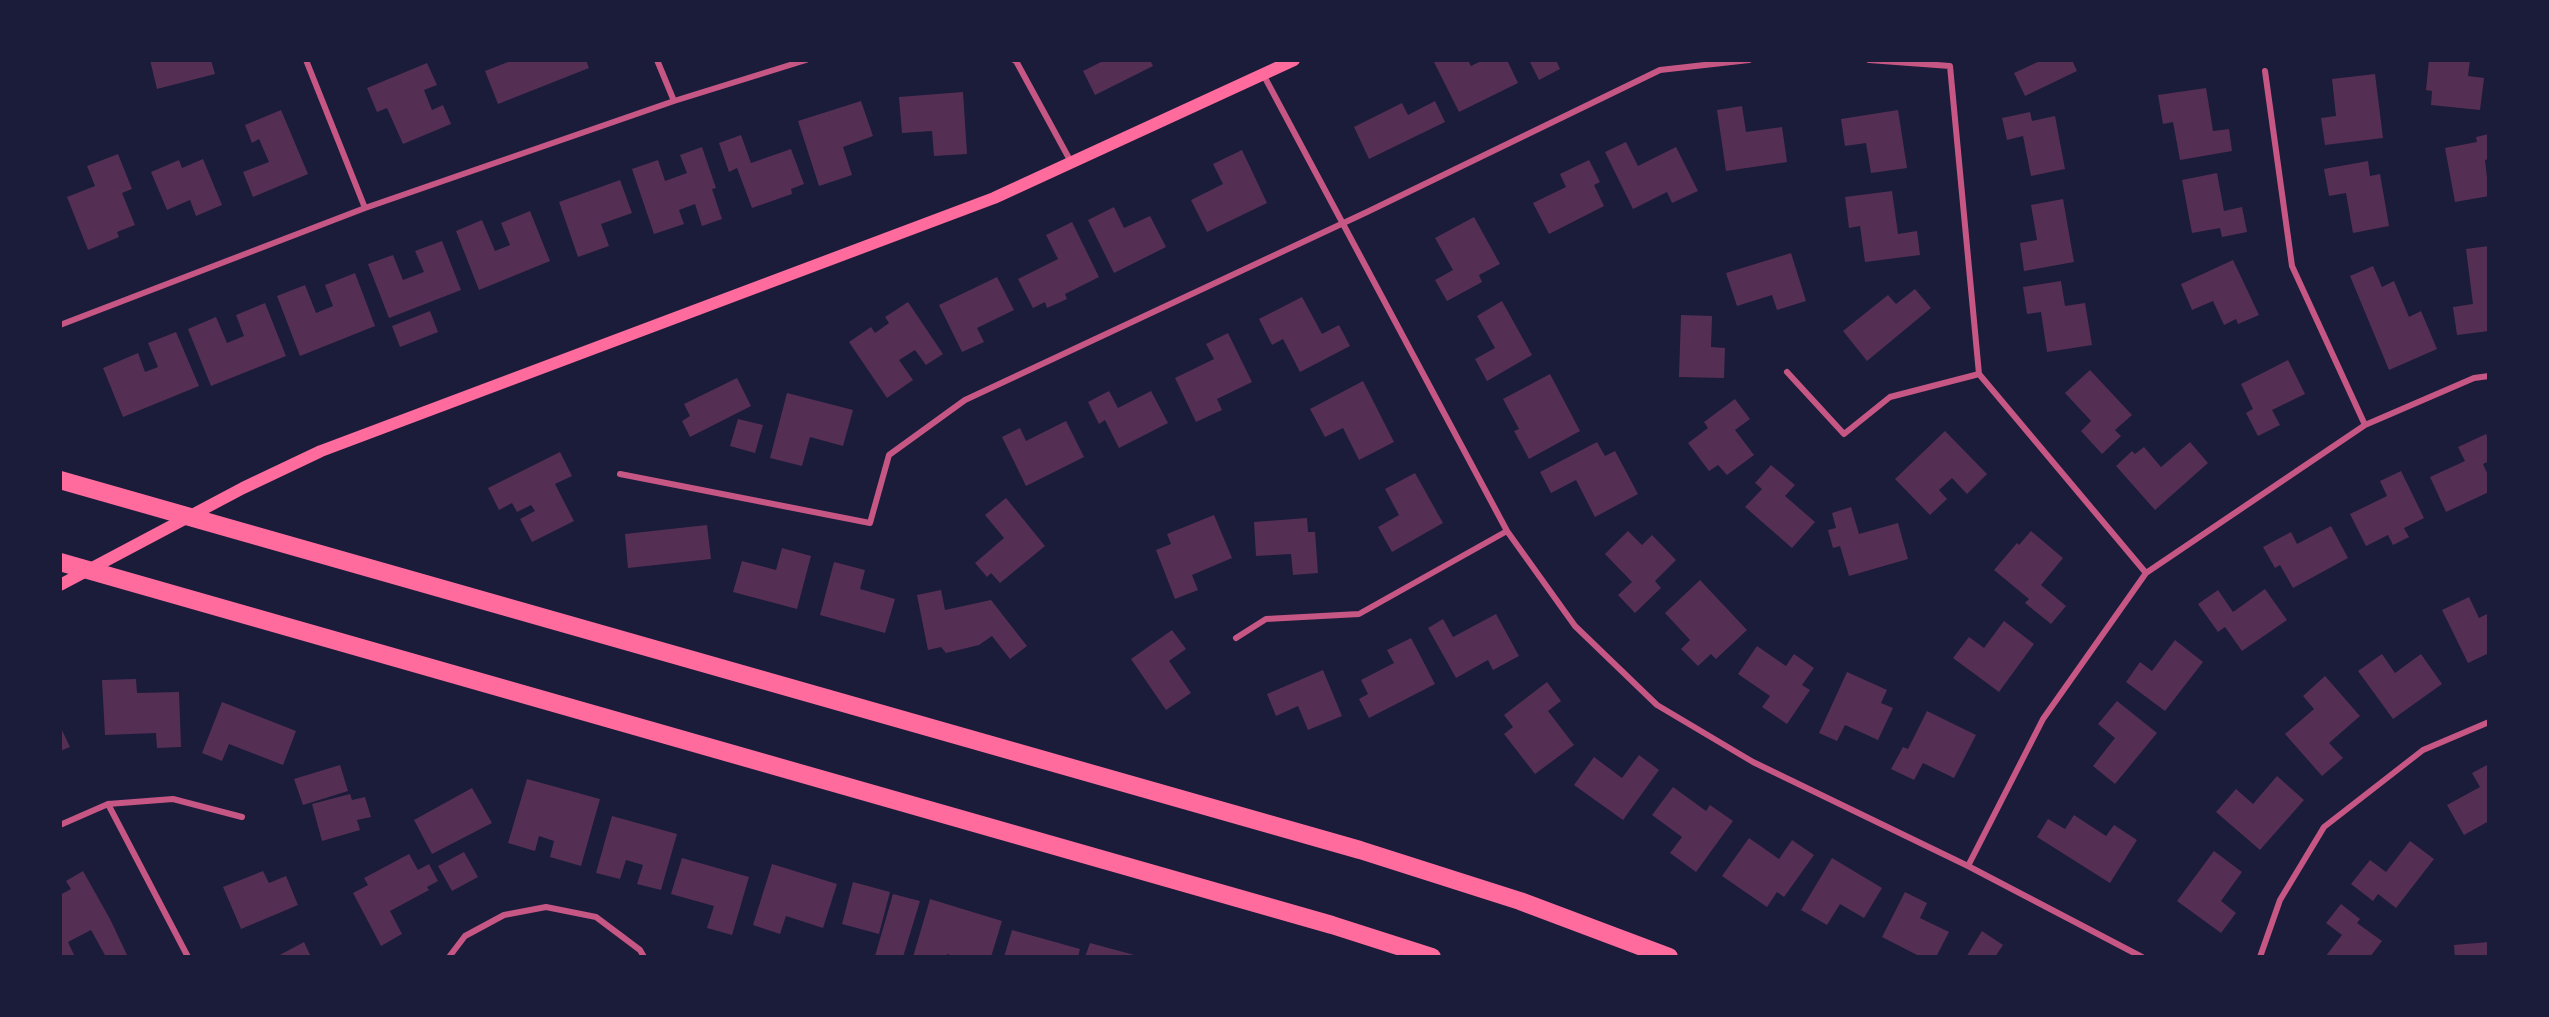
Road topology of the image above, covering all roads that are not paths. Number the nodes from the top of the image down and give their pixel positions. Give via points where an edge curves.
1 (306, 60) edge
2 (657, 60) edge
3 (806, 60) edge
4 (1014, 60) edge
5 (1294, 60) edge
6 (1749, 60) edge
7 (1869, 60) edge
8 (2265, 71) dead end
9 (1263, 75) junction
10 (674, 102) junction
11 (1071, 163) junction
12 (365, 208) junction
13 (1341, 223) junction
14 (60, 325) edge
15 (1787, 372) dead end
16 (1979, 374) junction
17 (2489, 376) edge
18 (2365, 425) junction
19 (620, 474) dead end
20 (60, 480) edge
21 (1507, 531) junction
22 (60, 562) edge
23 (2146, 573) junction
24 (60, 585) edge
25 (1236, 638) dead end
26 (2489, 722) edge
27 (108, 804) junction
28 (242, 817) dead end
29 (60, 825) edge
30 (1968, 866) junction
31 (188, 957) edge
32 (449, 957) edge
33 (644, 957) edge
34 (1432, 957) edge
35 (1670, 957) edge
36 (2142, 957) edge
37 (2260, 957) edge

1 - 12 street
2 - 10 street
3 - 10 street
4 - 11 street
5 - 9 main road
6 - 13 street via 1660,70
7 - 16 street via 1950,66
8 - 18 street via 2292,266
9 - 11 main road
9 - 13 street
10 - 12 street
11 - 24 main road via 994,198 321,451
12 - 14 street
13 - 19 street via 964,400 889,454 870,522
13 - 21 street
15 - 16 street via 1844,434 1890,397
16 - 23 street
17 - 18 street via 2474,378
18 - 23 street
20 - 35 highway via 1360,850 1520,901
21 - 25 street via 1359,614 1266,619
21 - 30 street via 1575,626 1657,705 1753,762
22 - 34 highway via 1332,925
23 - 30 street via 2043,719
26 - 37 street via 2423,750 2324,828 2280,900
27 - 28 street via 173,799
27 - 29 street
27 - 31 street
30 - 36 street
32 - 33 street via 465,936 504,915 546,907 596,917

